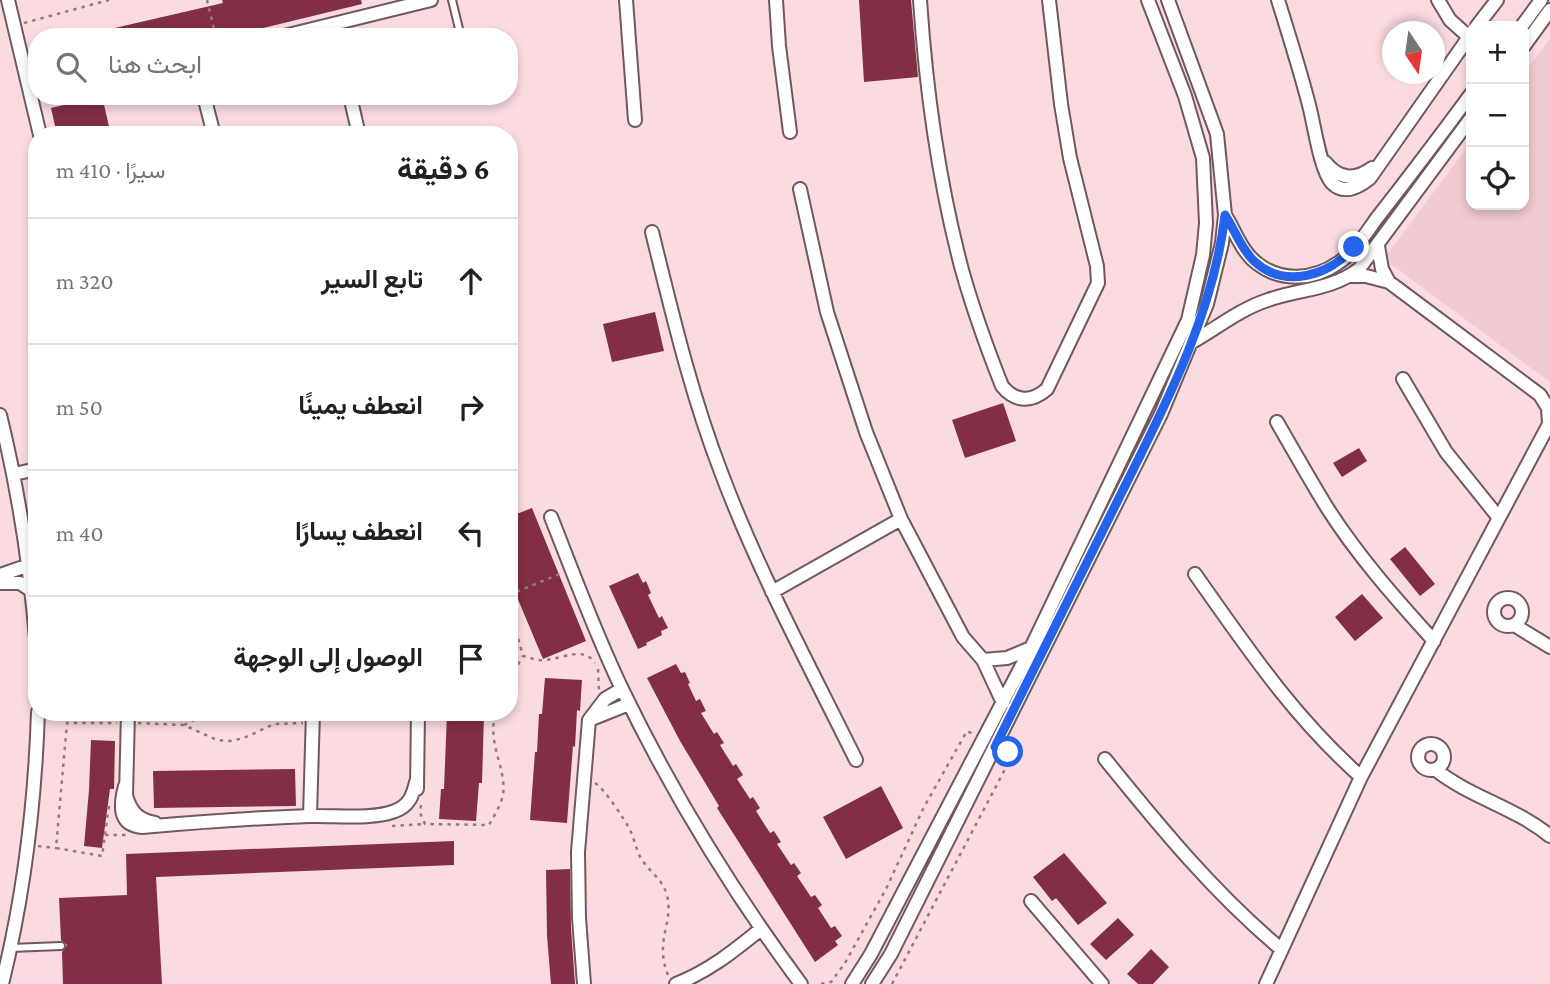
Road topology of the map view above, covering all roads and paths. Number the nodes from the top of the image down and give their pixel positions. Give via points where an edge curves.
1 (8, 0) edge
2 (109, 0) edge
3 (207, 0) edge
4 (431, 0) edge
5 (452, 0) edge
6 (626, 0) edge
7 (776, 0) edge
8 (920, 0) edge
9 (1049, 0) edge
10 (1148, 0) edge
11 (1168, 0) edge
12 (1278, 0) edge
13 (1438, 0) edge
14 (1497, 0) edge
15 (1541, 0) edge
16 (1550, 10) edge
17 (1481, 21) edge
18 (1526, 21) edge
19 (14, 26) junction
20 (214, 28) edge
21 (340, 28) edge
22 (459, 28) edge
23 (1466, 29) edge
24 (1529, 39) edge
25 (1466, 41) edge
26 (28, 76) edge
27 (1466, 101) edge
28 (35, 105) edge
29 (206, 105) edge
30 (352, 105) edge
31 (635, 120) dead end
32 (1466, 125) edge
33 (39, 126) edge
34 (212, 126) edge
35 (357, 126) edge
36 (790, 132) dead end
37 (800, 189) dead end
38 (1225, 215) junction
39 (652, 232) dead end
40 (1378, 246) junction
41 (1350, 276) junction
42 (1389, 282) junction
43 (1192, 342) junction
44 (1403, 379) dead end
45 (0, 415) edge
46 (1277, 422) dead end
47 (28, 470) edge
48 (14, 474) junction
49 (551, 517) dead end
50 (1499, 518) junction
51 (901, 519) junction
52 (28, 559) edge
53 (28, 565) edge
54 (571, 569) junction
55 (1195, 574) dead end
56 (0, 575) edge
57 (0, 583) edge
58 (28, 588) edge
59 (518, 591) edge
60 (772, 592) junction
61 (1514, 625) dead end
62 (518, 638) edge
63 (1434, 640) junction
64 (1550, 647) edge
65 (1031, 648) junction
66 (523, 656) junction
67 (983, 660) junction
68 (518, 664) edge
69 (622, 689) junction
70 (604, 699) junction
71 (1003, 703) junction
72 (629, 704) junction
73 (589, 720) junction
74 (38, 721) edge
75 (128, 721) edge
76 (192, 721) edge
77 (270, 721) edge
78 (313, 721) edge
79 (418, 721) edge
80 (495, 721) edge
81 (274, 724) dead end
82 (184, 725) dead end
83 (982, 739) junction
84 (995, 747) junction
85 (1105, 759) dead end
86 (856, 760) dead end
87 (1436, 770) dead end
88 (1361, 777) junction
89 (584, 779) junction
90 (422, 800) dead end
91 (310, 816) junction
92 (1550, 836) edge
93 (28, 845) junction
94 (55, 848) dead end
95 (1031, 901) dead end
96 (761, 929) junction
97 (61, 946) dead end
98 (11, 948) junction
99 (1281, 949) junction
100 (2, 984) edge
101 (584, 984) edge
102 (675, 984) edge
103 (801, 984) edge
104 (821, 984) edge
105 (852, 984) edge
106 (872, 984) edge
107 (892, 984) edge
108 (1102, 984) edge
109 (1266, 984) edge

1 - 19 street
2 - 19 path
3 - 20 path
4 - 21 street
5 - 22 lane
6 - 31 street
7 - 36 street
8 - 9 street via 938,147 963,271 1002,386 1023,400 1047,390 1098,284 1060,104
10 - 65 street via 1203,158 1203,255 1188,320
11 - 38 street via 1217,134
12 - 25 street via 1322,159 1337,174 1350,177 1364,174 1381,161
13 - 23 street via 1450,20
14 - 17 street
15 - 18 street
16 - 24 street
19 - 26 street
27 - 38 street via 1367,232 1331,268 1293,277 1265,269 1248,254
28 - 33 street
29 - 34 street
30 - 35 street
32 - 40 street
37 - 51 street via 845,373
38 - 43 street via 1207,304
39 - 60 street via 700,413
40 - 41 street
40 - 42 street
41 - 42 street
41 - 43 street via 1268,299
42 - 50 street via 1545,401 1549,424
43 - 84 street via 1161,414
44 - 50 street via 1446,452
45 - 48 street
46 - 63 street via 1351,542
47 - 48 street
48 - 52 street
49 - 54 street
50 - 63 street
51 - 60 street
51 - 67 street via 963,637
53 - 56 street
54 - 59 path
54 - 69 street
55 - 88 street via 1281,694
57 - 58 street via 20,583
60 - 86 street
61 - 64 street
62 - 66 path
63 - 88 street
65 - 67 street via 1007,658
65 - 71 street
66 - 68 path
66 - 70 path via 544,661 590,656 598,667 598,688
67 - 71 street
69 - 70 street
69 - 72 street
70 - 73 street
71 - 83 street
72 - 73 street
72 - 96 street via 712,855
73 - 89 street
74 - 93 street
75 - 91 street via 125,786 136,816 166,824
76 - 82 path
77 - 81 path
78 - 91 street
79 - 91 street via 416,782 407,803 379,815
80 - 90 path via 494,747 503,797 488,825 425,824 420,813
83 - 104 path via 967,731 845,962 831,982
83 - 105 street
84 - 106 street
84 - 107 path via 1013,754
85 - 99 street via 1205,878
87 - 92 street
88 - 99 street
89 - 101 street via 578,852
89 - 102 path via 599,785 609,797 638,853 665,890 668,914 663,954
93 - 94 path
93 - 98 street
95 - 108 street
96 - 102 street via 697,976
96 - 103 street
97 - 98 lane
98 - 100 street
99 - 109 street

